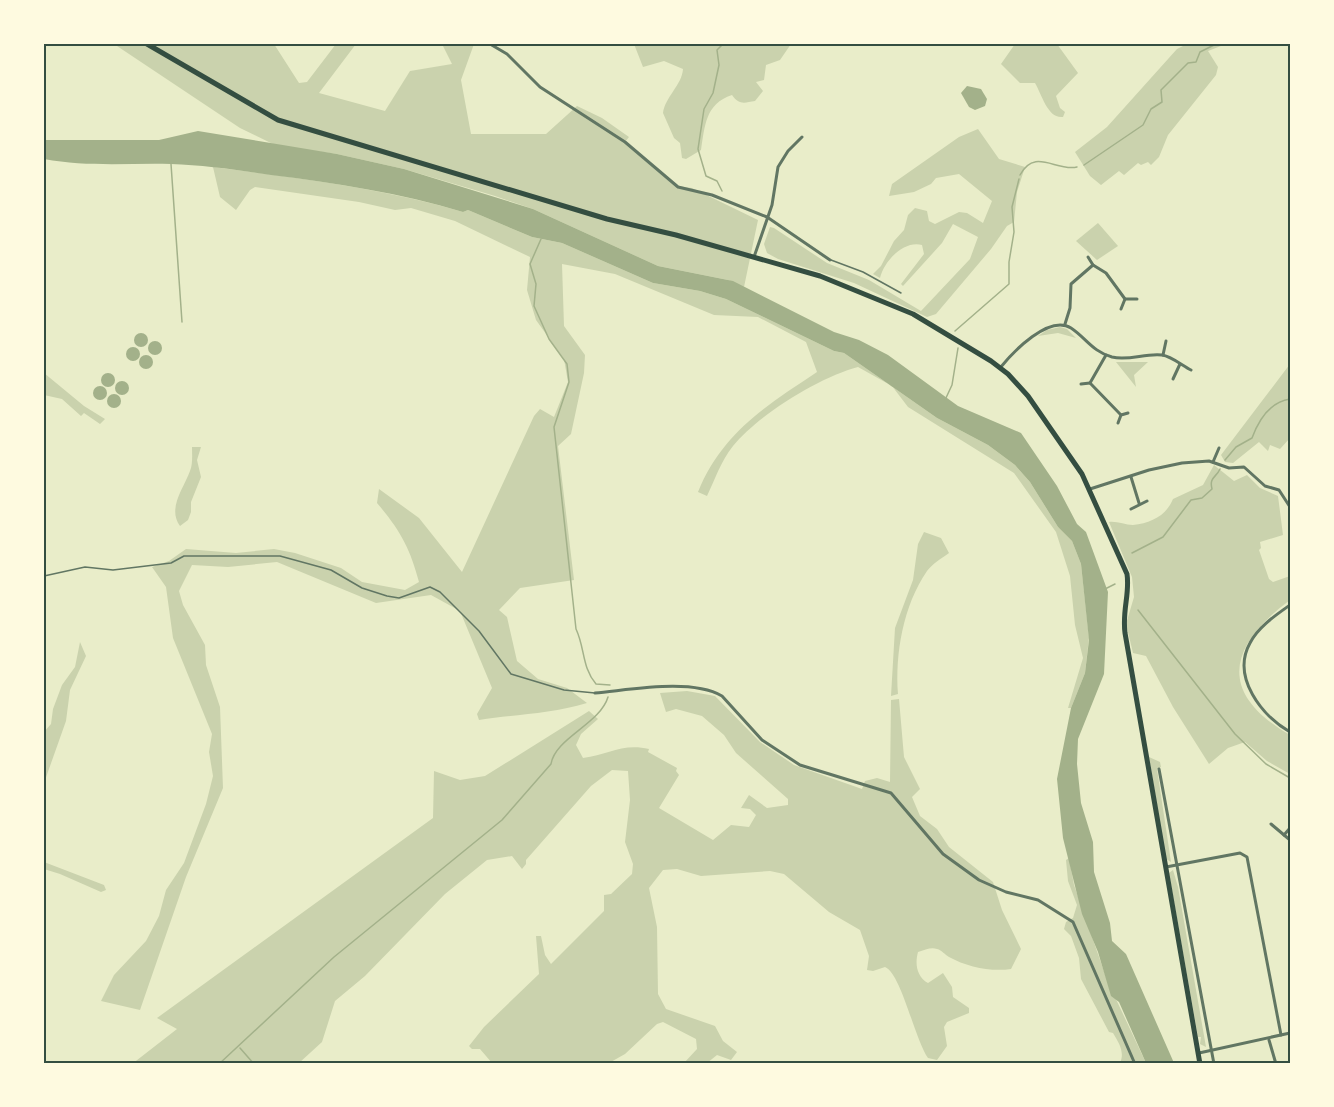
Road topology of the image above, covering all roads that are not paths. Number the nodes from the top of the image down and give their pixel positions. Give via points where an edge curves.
1 (147, 44) edge
2 (490, 44) edge
3 (802, 137) dead end
4 (767, 218) junction
5 (754, 257) junction
6 (1088, 257) dead end
7 (830, 260) joint
8 (1093, 265) junction
9 (901, 293) dead end
10 (1125, 299) junction
11 (1137, 299) dead end
12 (1121, 309) dead end
13 (1065, 325) junction
14 (1166, 341) dead end
15 (1106, 355) junction
16 (1163, 355) junction
17 (1180, 364) junction
18 (1000, 368) junction
19 (1191, 370) dead end
20 (1173, 379) dead end
21 (1090, 383) junction
22 (1081, 384) dead end
23 (1128, 413) dead end
24 (1121, 415) junction
25 (1118, 423) dead end
26 (1219, 448) dead end
27 (1213, 462) junction
28 (1131, 477) junction
29 (1090, 489) junction
30 (1147, 501) dead end
31 (1139, 503) junction
32 (1290, 507) edge
33 (1131, 508) dead end
34 (44, 576) edge
35 (1290, 605) edge
36 (595, 693) joint
37 (1290, 732) edge
38 (1159, 769) dead end
39 (1271, 824) dead end
40 (1290, 828) edge
41 (1284, 835) junction
42 (1290, 840) edge
43 (1176, 865) junction
44 (1165, 867) junction
45 (1290, 1033) edge
46 (1281, 1035) junction
47 (1269, 1040) junction
48 (1210, 1051) junction
49 (1197, 1054) junction
50 (1135, 1064) edge
51 (1200, 1064) edge
52 (1215, 1064) edge
53 (1276, 1064) edge

1 - 5 main road via 278,120 607,219
2 - 4 street via 507,54 540,87 625,142 678,187 712,195
3 - 4 street via 778,167
4 - 5 street
4 - 7 street
5 - 18 main road via 820,276 895,306
6 - 8 street
7 - 9 lane via 863,272
8 - 10 street via 1106,273
8 - 13 street via 1071,284
10 - 11 street
10 - 12 street
13 - 15 street
13 - 18 street via 1044,328
14 - 16 street
15 - 16 street via 1132,359
15 - 21 street
16 - 17 street
17 - 19 street
17 - 20 street
18 - 29 main road via 1028,396
21 - 22 street
21 - 24 street
23 - 24 street
24 - 25 street
26 - 27 street
27 - 28 street via 1174,464
27 - 32 street via 1228,468 1244,467 1265,486 1279,490
28 - 29 street
28 - 31 street
29 - 44 main road via 1127,574 1125,633
30 - 31 street
31 - 33 street
34 - 36 lane via 85,567 113,570 171,563 184,556 280,556 331,570 362,588 387,596 399,598 430,587 479,631 511,674 564,690
35 - 37 street via 1254,637 1245,658 1249,686 1257,702 1270,718
36 - 50 street via 704,689 722,696 762,740 800,765 891,793 943,854 979,880 1038,900 1073,922
38 - 43 street
39 - 41 street
40 - 41 street
41 - 42 street
43 - 44 street
43 - 46 street via 1240,853 1247,857
43 - 48 street
44 - 49 main road
45 - 46 street
46 - 47 street
47 - 48 street
47 - 53 street
48 - 49 street
48 - 52 street
49 - 51 main road

